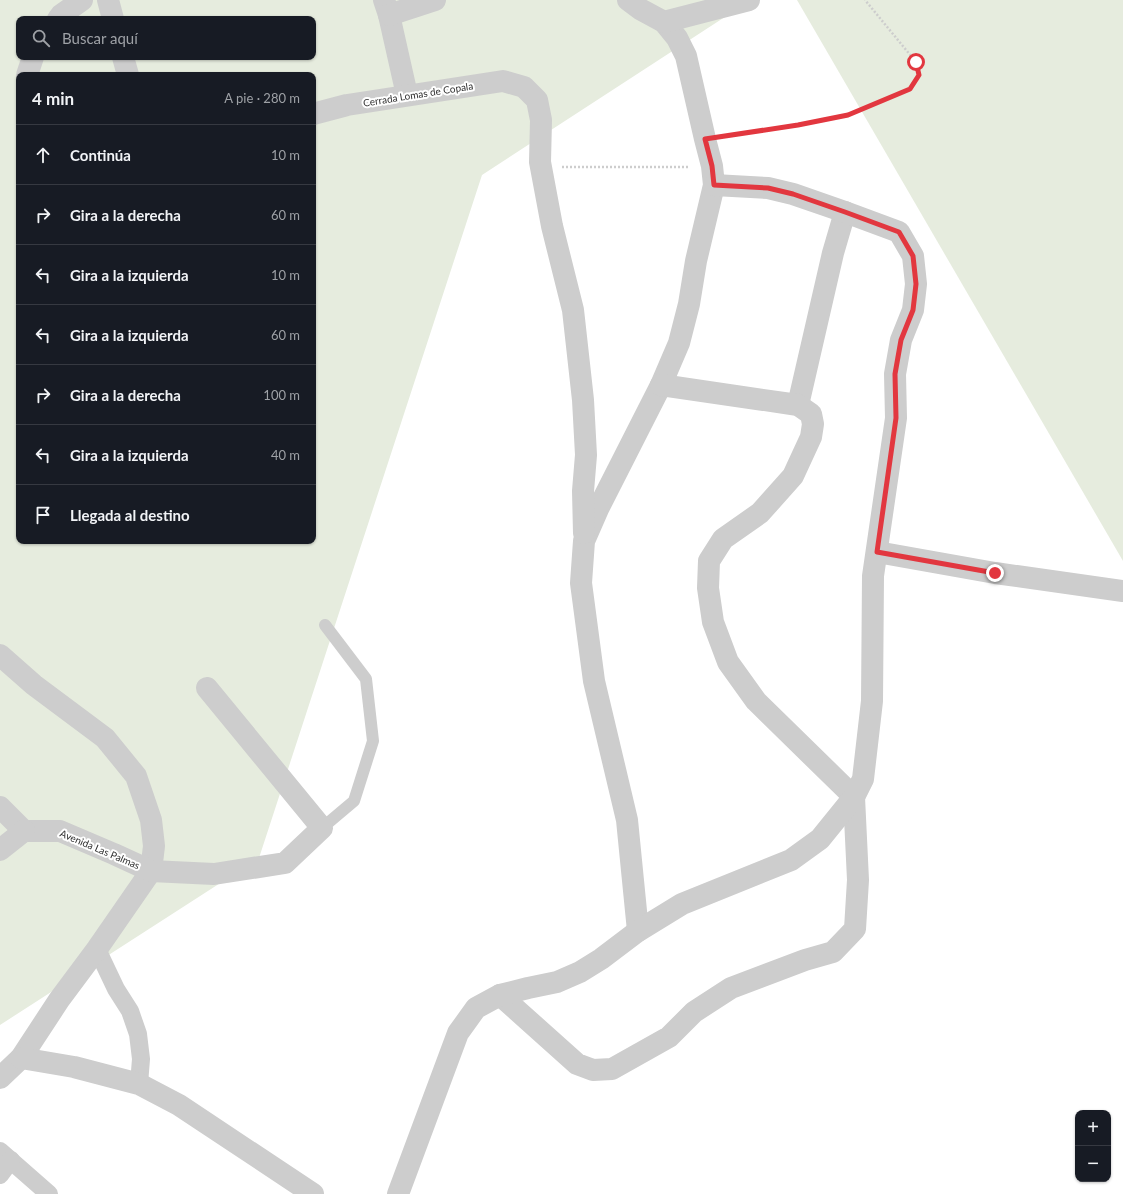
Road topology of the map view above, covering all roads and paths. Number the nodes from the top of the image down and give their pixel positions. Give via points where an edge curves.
1 (82, 0) edge
2 (435, 0) edge
3 (628, 0) edge
4 (749, 0) edge
5 (865, 0) edge
6 (386, 8) edge
7 (60, 16) edge
8 (664, 22) junction
9 (32, 60) edge
10 (124, 60) edge
11 (28, 72) edge
12 (127, 72) edge
13 (407, 95) junction
14 (316, 113) edge
15 (705, 139) junction
16 (542, 169) junction
17 (713, 176) junction
18 (845, 212) junction
19 (661, 385) junction
20 (798, 406) junction
21 (584, 541) junction
22 (877, 552) junction
23 (1123, 591) edge
24 (325, 625) dead end
25 (0, 655) edge
26 (207, 688) dead end
27 (854, 797) junction
28 (0, 807) edge
29 (322, 828) junction
30 (24, 831) junction
31 (0, 850) edge
32 (151, 871) junction
33 (638, 931) junction
34 (97, 949) junction
35 (500, 995) junction
36 (21, 1058) junction
37 (0, 1078) edge
38 (139, 1084) junction
39 (6, 1156) edge
40 (0, 1175) edge
41 (49, 1194) edge
42 (313, 1194) edge
43 (398, 1194) edge

1 - 7 street
2 - 6 street
3 - 8 street
4 - 8 street
5 - 15 path via 916,62 919,75 910,89 848,115
6 - 13 street
8 - 15 street via 677,38 686,56
9 - 11 street
10 - 12 street
13 - 14 street, Cerrada Lomas de Copala
13 - 16 street, Cerrada Lomas de Copala via 502,81 524,87 536,100 541,120
15 - 17 street
16 - 17 path via 570,167
16 - 21 street via 552,226 574,310 586,456 583,491
17 - 18 street via 793,194
17 - 19 street via 679,343
18 - 20 street via 833,253
18 - 22 street via 899,232 913,256 916,284 913,310 901,340 895,374 896,418
19 - 20 street
19 - 21 street
20 - 27 street via 811,414 811,437 794,476 760,514 723,539 709,561 708,588 712,616 728,662 756,701
21 - 33 street via 581,583 594,681 627,820
22 - 23 street via 995,573
22 - 27 street via 873,576 872,701 863,779
24 - 29 lane via 366,680 372,741 354,801
25 - 32 street via 34,685 105,738 136,776 151,820 154,846
26 - 29 street
27 - 33 street via 820,840 791,860 682,904
27 - 35 street via 858,880 855,929 833,952 731,988 694,1012 669,1037 612,1068 593,1070 577,1064
28 - 30 street
29 - 32 street via 285,862 214,874
30 - 31 street
30 - 32 street, Avenida Las Palmas via 60,831
32 - 34 street
33 - 35 street via 580,972 557,982
34 - 36 street via 59,1000
34 - 38 street via 116,989 130,1011 138,1034 141,1059
35 - 43 street via 476,1008 458,1033
36 - 37 street
36 - 38 street via 74,1067
38 - 42 street via 179,1105
39 - 40 street
39 - 41 street

